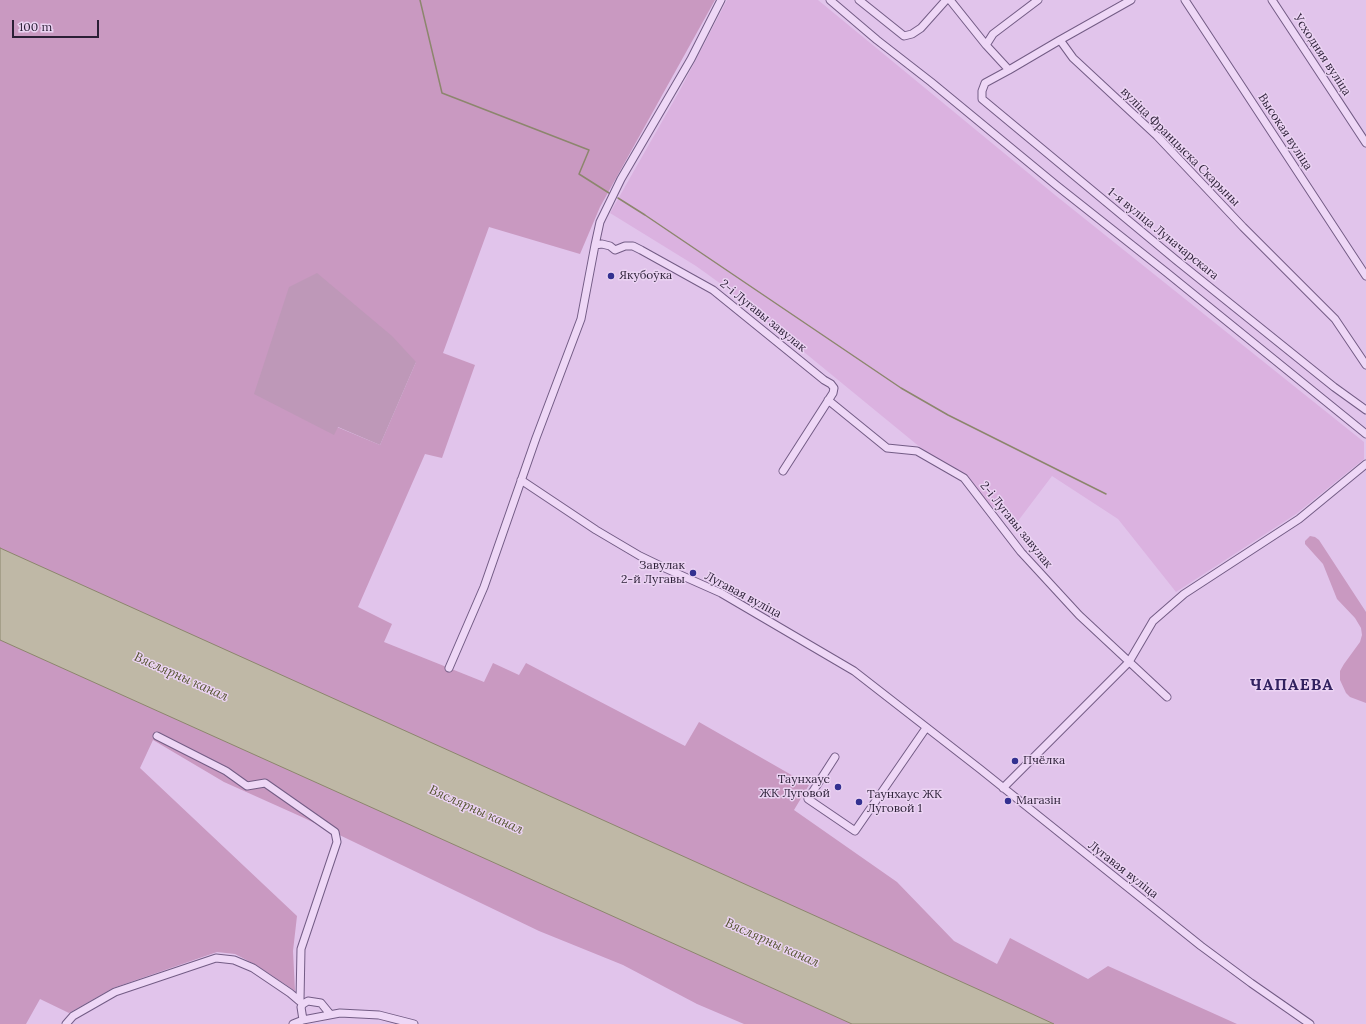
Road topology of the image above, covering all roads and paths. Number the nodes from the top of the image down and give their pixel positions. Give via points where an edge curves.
1 (721, 0) edge
2 (830, 0) edge
3 (859, 0) edge
4 (946, 0) edge
5 (950, 0) edge
6 (1038, 0) edge
7 (1131, 0) edge
8 (1186, 0) edge
9 (1272, 0) edge
10 (1060, 40) junction
11 (986, 45) junction
12 (1009, 70) junction
13 (1366, 143) edge
14 (595, 245) junction
15 (1366, 276) edge
16 (1366, 365) edge
17 (828, 400) junction
18 (1366, 410) edge
19 (1366, 434) edge
20 (1366, 464) edge
21 (783, 471) dead end
22 (521, 480) junction
23 (1129, 662) junction
24 (449, 668) dead end
25 (1167, 697) dead end
26 (926, 728) junction
27 (157, 736) dead end
28 (835, 757) dead end
29 (1003, 788) junction
30 (301, 1002) junction
31 (330, 1014) junction
32 (303, 1020) junction
33 (66, 1024) edge
34 (293, 1024) edge
35 (414, 1024) edge
36 (1310, 1024) edge

1 - 14 street via 691,59 621,179 600,222
2 - 19 street
3 - 4 street via 904,36 921,28
5 - 11 street
6 - 11 street via 993,34
7 - 10 street
8 - 15 street, Высокая вуліца
9 - 13 street, Усходняя вуліца
10 - 12 street
10 - 16 street, вуліца Францыска Скарыны via 1073,58 1157,136 1335,320
11 - 12 street
12 - 18 street, 1-я вуліца Луначарскага via 984,83 982,99
14 - 17 street, 2-і Лугавы завулак via 602,244 615,250 633,246 713,290 831,384 834,388
14 - 22 street via 581,319
17 - 21 street, 2-і Лугавы завулак
17 - 23 street, 2-і Лугавы завулак via 887,448 917,451 964,478 1026,557 1079,615
20 - 23 street via 1299,519 1184,594 1153,622
22 - 24 street via 484,587
22 - 26 street, Лугавая вуліца via 640,556 721,593 854,671
23 - 25 street, 2-і Лугавы завулак
23 - 29 street
26 - 28 street via 855,831 808,799
26 - 29 street, Лугавая вуліца
27 - 30 street via 226,771 247,786 265,783 335,832 337,842 301,949
29 - 36 street, Лугавая вуліца via 1201,946
30 - 31 street via 321,1003
30 - 32 street
30 - 33 street via 253,968 234,960 216,958 115,992 73,1016
31 - 32 street
31 - 35 street via 379,1015
32 - 34 street

